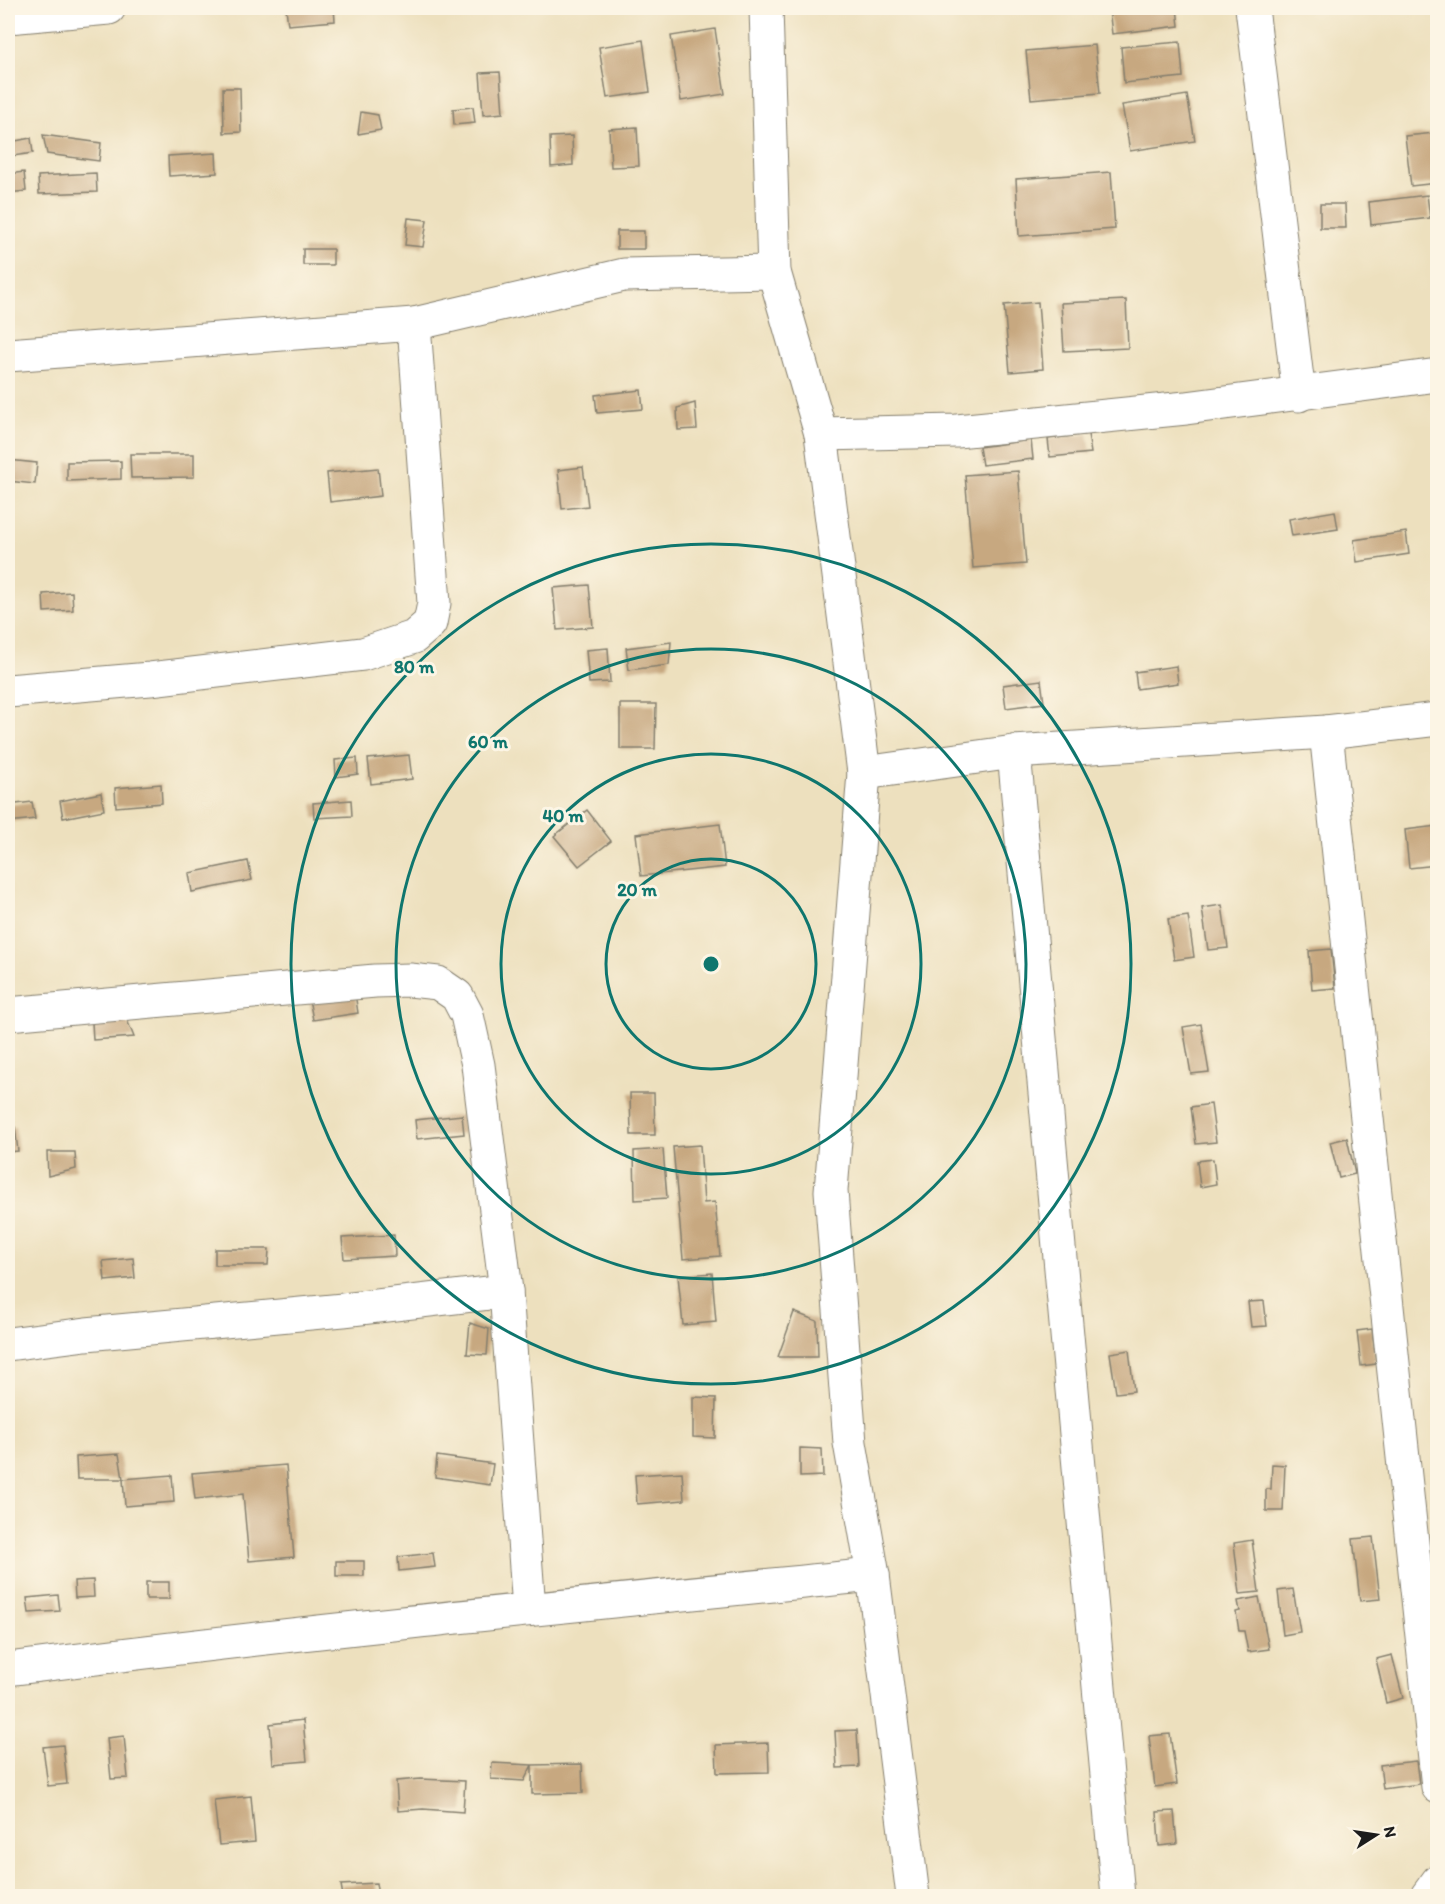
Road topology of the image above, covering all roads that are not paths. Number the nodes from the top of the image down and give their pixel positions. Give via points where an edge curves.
1 (109, 8) edge
2 (766, 8) edge
3 (1252, 8) edge
4 (44, 11) edge
5 (8, 17) edge
6 (774, 272) junction
7 (414, 324) junction
8 (8, 355) edge
9 (1437, 375) edge
10 (1299, 395) junction
11 (821, 434) junction
12 (8, 691) edge
13 (1437, 719) edge
14 (1326, 732) junction
15 (1014, 752) junction
16 (864, 773) junction
17 (8, 1014) edge
18 (506, 1291) junction
19 (8, 1344) edge
20 (873, 1575) junction
21 (529, 1609) junction
22 (8, 1669) edge
23 (1437, 1787) edge
24 (1437, 1881) edge
25 (913, 1896) edge
26 (1119, 1896) edge
27 (1427, 1896) edge

1 - 4 street
2 - 6 street
3 - 10 street
4 - 5 street
6 - 7 street via 624,275
6 - 11 street
7 - 8 street
7 - 12 street via 434,603 430,623 414,637 363,654
9 - 10 street
10 - 11 street via 957,431
11 - 16 street
13 - 14 street
14 - 15 street
14 - 23 street
15 - 16 street
15 - 26 street
16 - 20 street via 831,1191 850,1443
17 - 18 street via 344,983 438,983 457,996 467,1015 478,1065
18 - 19 street
18 - 21 street
20 - 21 street
20 - 25 street
21 - 22 street
24 - 27 street

